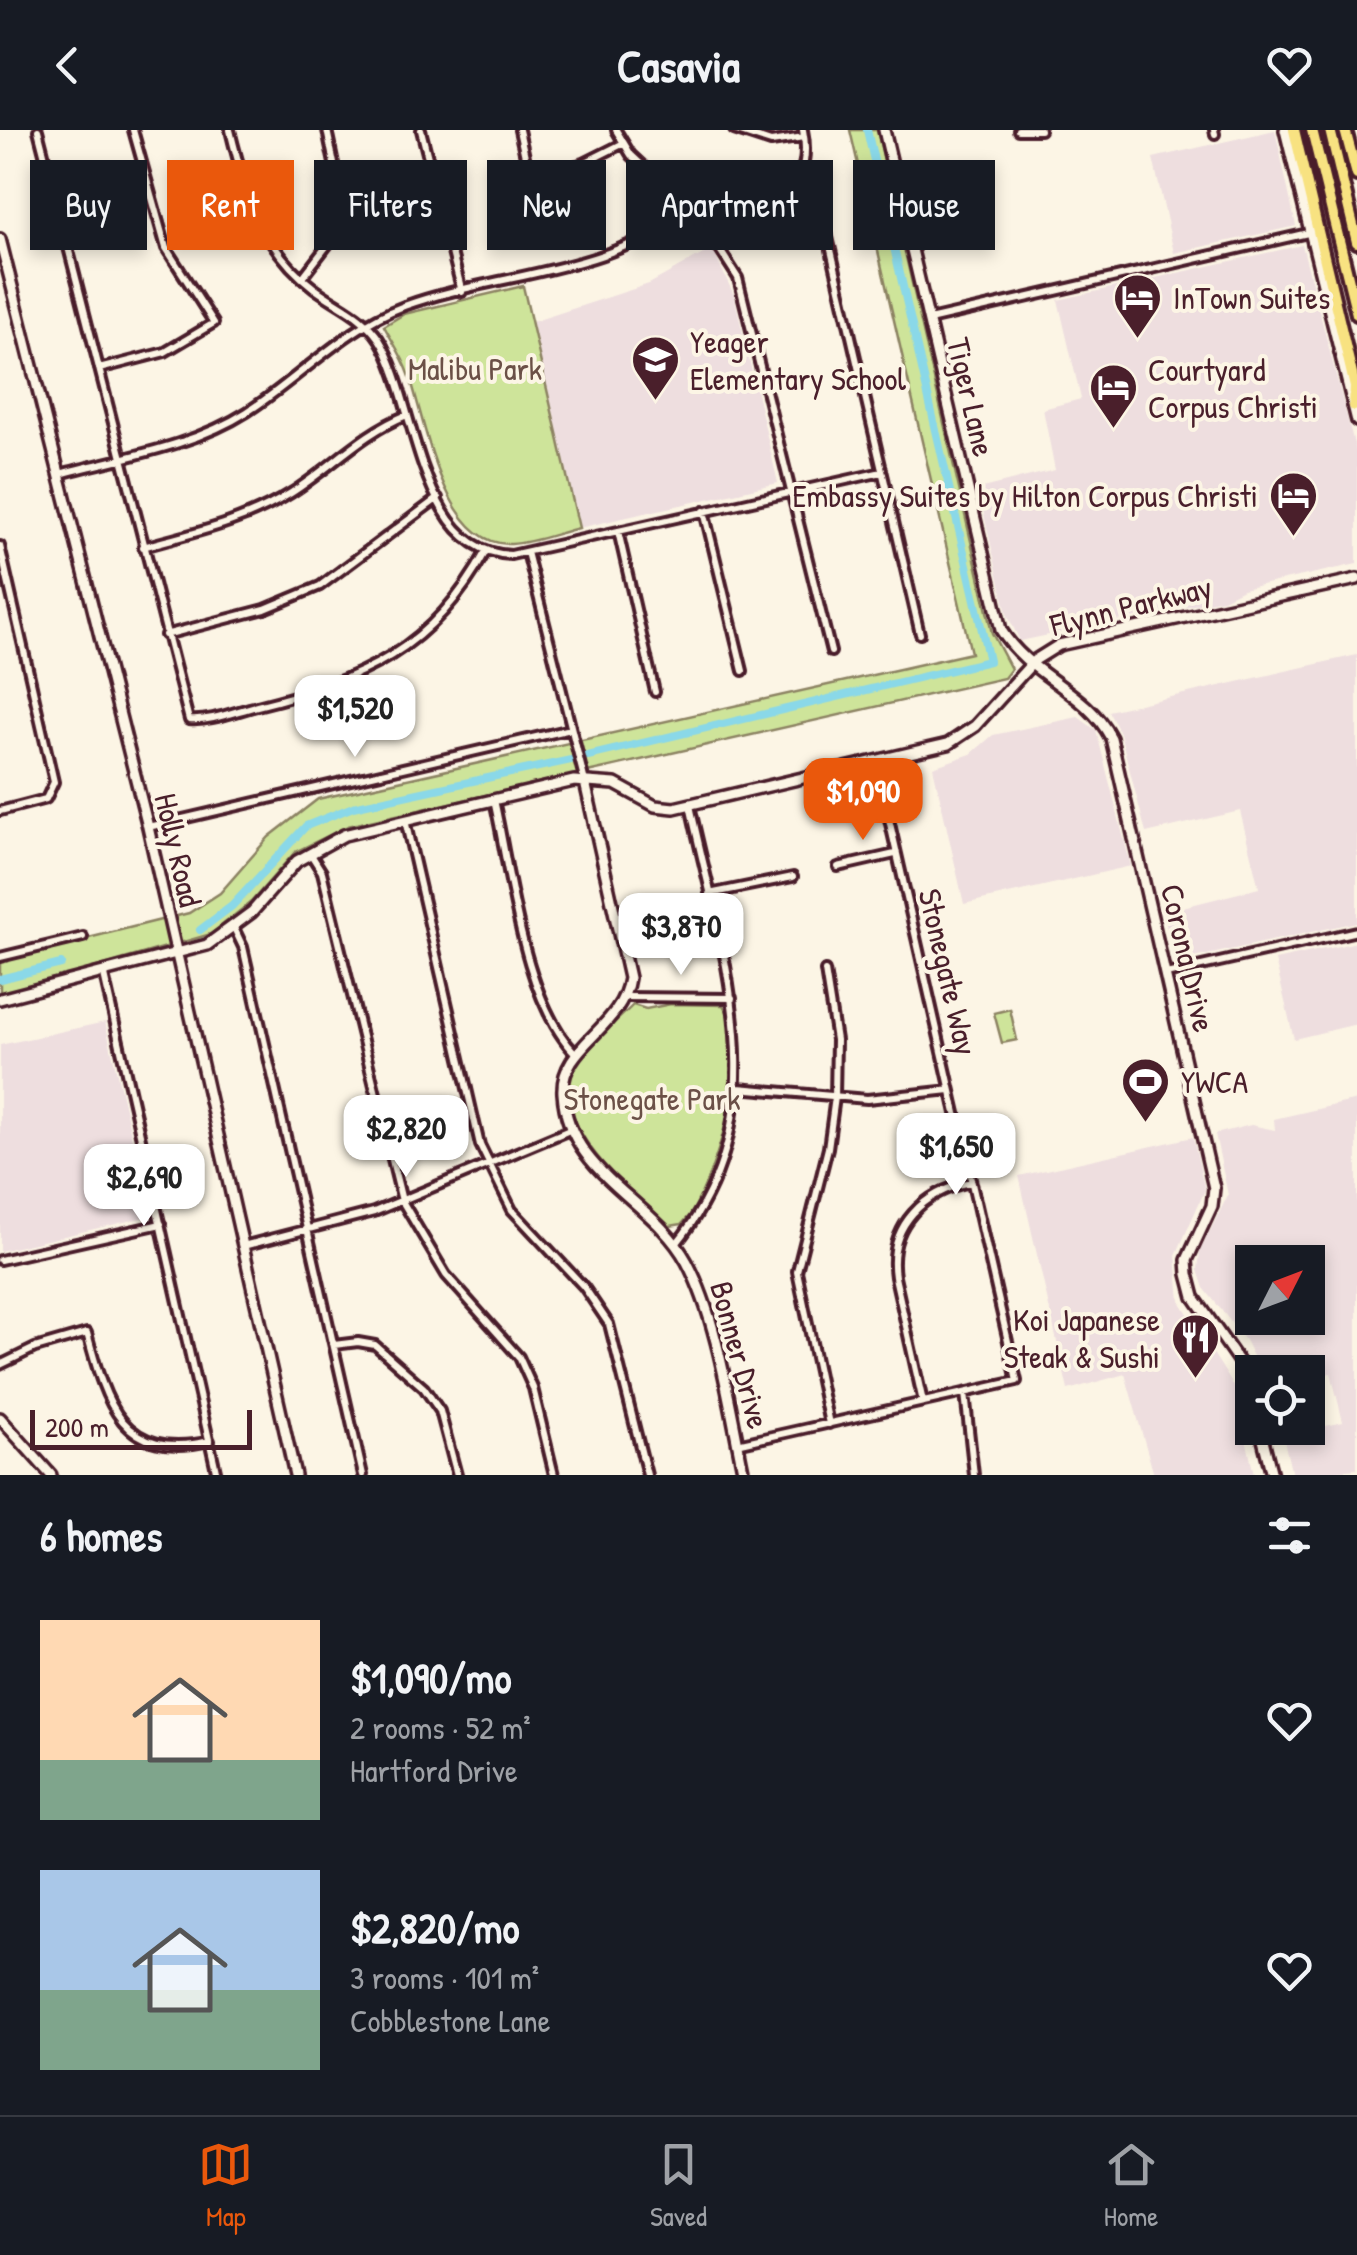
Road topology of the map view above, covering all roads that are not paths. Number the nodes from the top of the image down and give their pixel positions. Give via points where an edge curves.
1 (38, 130) edge
2 (133, 130) edge
3 (230, 130) edge
4 (326, 130) edge
5 (421, 130) edge
6 (519, 130) edge
7 (616, 130) edge
8 (734, 130) edge
9 (884, 130) edge
10 (1018, 130) edge
11 (1040, 130) edge
12 (1285, 130) edge
13 (1294, 130) edge
14 (1312, 130) edge
15 (1330, 130) edge
16 (1346, 130) edge
17 (804, 133) edge
18 (622, 144) junction
19 (639, 160) edge
20 (804, 160) edge
21 (1357, 175) edge
22 (1308, 233) junction
23 (0, 239) edge
24 (626, 242) edge
25 (1357, 242) edge
26 (722, 250) edge
27 (831, 250) edge
28 (302, 278) junction
29 (12, 287) junction
30 (0, 290) edge
31 (462, 292) junction
32 (1357, 314) edge
33 (928, 320) junction
34 (369, 325) junction
35 (99, 368) junction
36 (1354, 406) junction
37 (408, 415) junction
38 (1357, 421) edge
39 (121, 458) junction
40 (882, 472) junction
41 (60, 474) junction
42 (792, 492) junction
43 (438, 498) junction
44 (704, 512) junction
45 (618, 531) junction
46 (0, 546) edge
47 (143, 546) junction
48 (486, 551) junction
49 (527, 552) junction
50 (1357, 579) edge
51 (920, 634) dead end
52 (165, 635) junction
53 (831, 652) dead end
54 (1029, 666) junction
55 (742, 672) dead end
56 (655, 692) dead end
57 (571, 729) junction
58 (876, 762) junction
59 (585, 782) junction
60 (494, 800) junction
61 (690, 805) junction
62 (0, 811) edge
63 (405, 820) junction
64 (148, 827) junction
65 (309, 852) junction
66 (895, 854) junction
67 (838, 867) dead end
68 (792, 877) dead end
69 (710, 894) junction
70 (234, 928) junction
71 (1357, 931) edge
72 (83, 936) dead end
73 (177, 956) junction
74 (0, 957) edge
75 (825, 971) dead end
76 (1166, 974) junction
77 (104, 975) junction
78 (625, 997) junction
79 (732, 998) junction
80 (0, 999) edge
81 (576, 1054) junction
82 (738, 1088) junction
83 (950, 1090) junction
84 (835, 1096) junction
85 (573, 1129) junction
86 (487, 1165) junction
87 (971, 1182) junction
88 (402, 1201) junction
89 (161, 1224) junction
90 (308, 1232) junction
91 (676, 1244) junction
92 (243, 1246) junction
93 (0, 1260) edge
94 (334, 1345) junction
95 (1237, 1355) edge
96 (0, 1365) edge
97 (965, 1393) junction
98 (923, 1402) junction
99 (0, 1418) edge
100 (828, 1424) junction
101 (210, 1441) junction
102 (737, 1444) junction
103 (1264, 1445) edge
104 (51, 1475) edge
105 (218, 1475) edge
106 (296, 1475) edge
107 (363, 1475) edge
108 (457, 1475) edge
109 (554, 1475) edge
110 (646, 1475) edge
111 (744, 1475) edge
112 (974, 1475) edge
113 (1272, 1475) edge

1 - 35 street
2 - 35 street via 166,248 214,323 165,352
3 - 28 street via 251,207
4 - 28 street via 346,221
5 - 31 street
6 - 18 street via 530,179 584,164
7 - 18 street
8 - 17 street via 771,142
9 - 33 street, Tiger Lane
10 - 11 street
12 - 22 street
13 - 36 highway
14 - 32 highway
15 - 25 highway
16 - 21 highway
17 - 20 street
18 - 19 street
22 - 33 street
22 - 36 street
23 - 29 street, Holly Road
24 - 31 street via 600,256
26 - 42 street via 746,301
27 - 40 street
28 - 34 street
29 - 30 street
29 - 41 street, Holly Road
31 - 34 street via 402,307
33 - 54 street, Tiger Lane via 1001,630
34 - 37 street via 392,362
34 - 39 street via 218,428
35 - 39 street
36 - 38 street
37 - 43 street
37 - 47 street via 372,430 260,510
39 - 41 street
39 - 47 street
40 - 42 street
40 - 51 street
41 - 64 street, Holly Road
42 - 44 street
42 - 53 street
43 - 48 street via 466,538
43 - 52 street via 320,586 265,609
44 - 45 street
44 - 55 street
45 - 49 street
45 - 56 street
46 - 62 street via 54,782 46,799
47 - 52 street
48 - 49 street
48 - 52 street via 448,610 382,663 315,691 189,720
49 - 57 street
50 - 54 street, Flynn Parkway via 1074,640
54 - 58 street, Flynn Parkway via 966,735
54 - 76 street, Corona Drive via 1088,706 1111,738
57 - 59 street
57 - 64 street
58 - 61 street, Flynn Parkway
58 - 66 street, Stonegate Way
59 - 60 street, Flynn Parkway
59 - 61 street, Flynn Parkway via 615,784 662,808
59 - 78 street via 627,964
60 - 63 street, Flynn Parkway
60 - 81 street via 538,994 551,1026
61 - 69 street
63 - 65 street, Flynn Parkway via 344,835
63 - 86 street
64 - 73 street, Holly Road
65 - 70 street, Flynn Parkway
65 - 88 street via 322,872
66 - 67 street
66 - 83 street, Stonegate Way
68 - 69 street
69 - 79 street
70 - 73 street, Flynn Parkway
70 - 90 street via 244,947
71 - 76 street
72 - 74 street
73 - 77 street, Flynn Parkway
73 - 92 street, Holly Road
75 - 84 street via 836,1040
76 - 95 street, Corona Drive via 1214,1188 1188,1260 1191,1289
77 - 80 street, Flynn Parkway
77 - 89 street
78 - 79 street
78 - 81 street via 612,1020
79 - 82 street
81 - 85 street, Bonner Drive via 563,1092
82 - 84 street
82 - 91 street via 726,1154 706,1202
83 - 84 street via 894,1099
83 - 87 street, Stonegate Way
84 - 100 street via 797,1271
85 - 86 street
85 - 91 street, Bonner Drive via 602,1176
86 - 88 street
86 - 110 street via 520,1222 610,1324
87 - 97 street, Stonegate Way via 1017,1381
87 - 98 street via 925,1198 905,1225 894,1258
88 - 90 street
88 - 109 street via 446,1275 527,1373
89 - 93 street
89 - 101 street
90 - 92 street
90 - 94 street
91 - 102 street, Bonner Drive via 700,1291
92 - 106 street, Holly Road
94 - 107 street
94 - 108 street via 374,1346 424,1388 440,1412
96 - 101 street via 88,1334 106,1398 127,1428 165,1446
97 - 98 street, Stonegate Way
97 - 112 street
98 - 100 street, Stonegate Way
99 - 104 street
100 - 102 street, Stonegate Way
101 - 105 street
102 - 111 street, Bonner Drive
103 - 113 street

